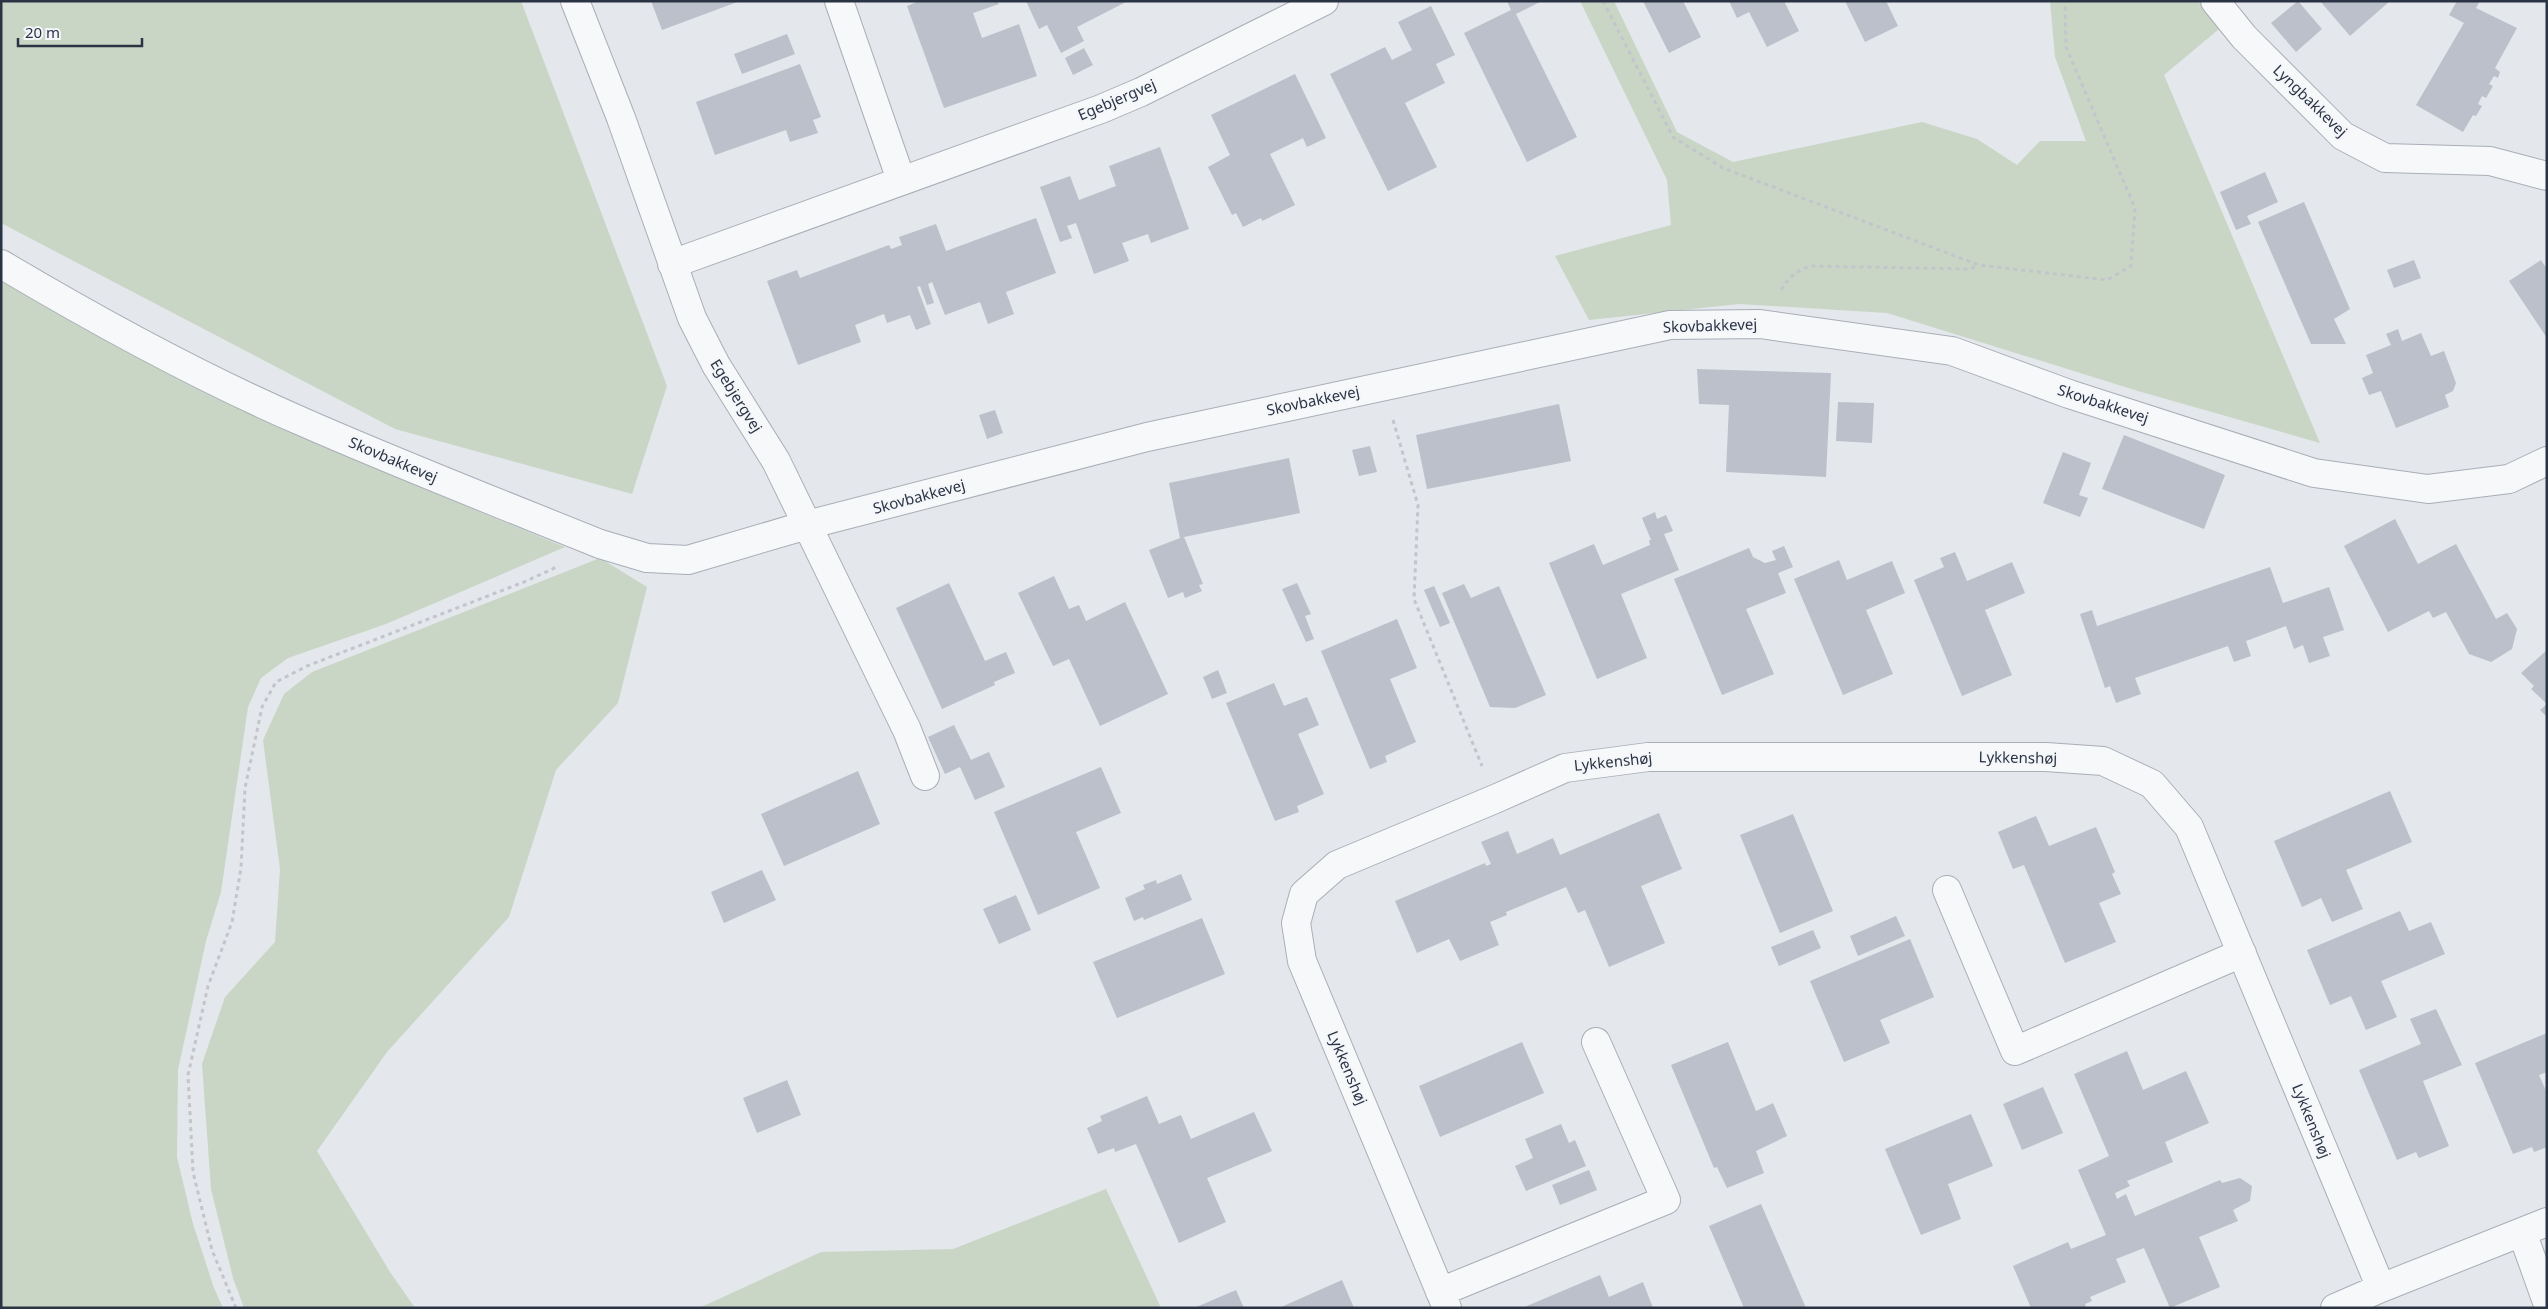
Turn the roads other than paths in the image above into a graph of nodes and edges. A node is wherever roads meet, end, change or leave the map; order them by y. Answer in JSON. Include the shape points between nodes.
{"nodes":[{"id":1,"x":575,"y":1,"type":"edge"},
{"id":2,"x":839,"y":1,"type":"edge"},
{"id":3,"x":1324,"y":1,"type":"edge"},
{"id":4,"x":2215,"y":1,"type":"edge"},
{"id":5,"x":2547,"y":176,"type":"edge"},
{"id":6,"x":901,"y":180,"type":"junction"},
{"id":7,"x":1,"y":264,"type":"edge"},
{"id":8,"x":672,"y":264,"type":"junction"},
{"id":9,"x":2547,"y":461,"type":"edge"},
{"id":10,"x":807,"y":525,"type":"junction"},
{"id":11,"x":925,"y":776,"type":"dead end"},
{"id":12,"x":1947,"y":890,"type":"dead end"},
{"id":13,"x":2242,"y":953,"type":"junction"},
{"id":14,"x":1596,"y":1042,"type":"dead end"},
{"id":15,"x":2547,"y":1222,"type":"edge"},
{"id":16,"x":2522,"y":1232,"type":"junction"},
{"id":17,"x":2381,"y":1288,"type":"junction"},
{"id":18,"x":1443,"y":1300,"type":"edge"},
{"id":19,"x":2547,"y":1302,"type":"edge"},
{"id":20,"x":2335,"y":1308,"type":"edge"}],
"edges":[{"from":1,"to":8,"type":"street","name":"Egebjergvej","via":[[621,118]]},
{"from":2,"to":6,"type":"street"},
{"from":3,"to":6,"type":"street","name":"Egebjergvej","via":[[1101,109]]},
{"from":4,"to":5,"type":"street","name":"Lyngbakkevej","via":[[2244,37],[2343,136],[2385,158],[2490,161]]},
{"from":6,"to":8,"type":"street","name":"Egebjergvej"},
{"from":7,"to":10,"type":"street","name":"Skovbakkevej","via":[[53,295],[301,422],[600,544],[647,558],[688,560]]},
{"from":8,"to":10,"type":"street","name":"Egebjergvej","via":[[704,342],[776,461]]},
{"from":9,"to":10,"type":"street","name":"Skovbakkevej","via":[[2509,479],[2428,489],[2314,473],[2069,394],[1952,351],[1760,324],[1670,325],[1147,437]]},
{"from":10,"to":11,"type":"street","via":[[907,730]]},
{"from":12,"to":13,"type":"street","via":[[2015,1051]]},
{"from":13,"to":17,"type":"street","name":"Lykkenshøj"},
{"from":13,"to":18,"type":"street","name":"Lykkenshøj","via":[[2189,827],[2152,784],[2103,761],[2046,757],[1648,757],[1565,768],[1337,865],[1304,894],[1296,923],[1302,961]]},
{"from":14,"to":18,"type":"street","name":"Lykkenshøj","via":[[1666,1200]]},
{"from":15,"to":16,"type":"street"},
{"from":16,"to":17,"type":"street"},
{"from":16,"to":19,"type":"street"},
{"from":17,"to":20,"type":"street"}]}
